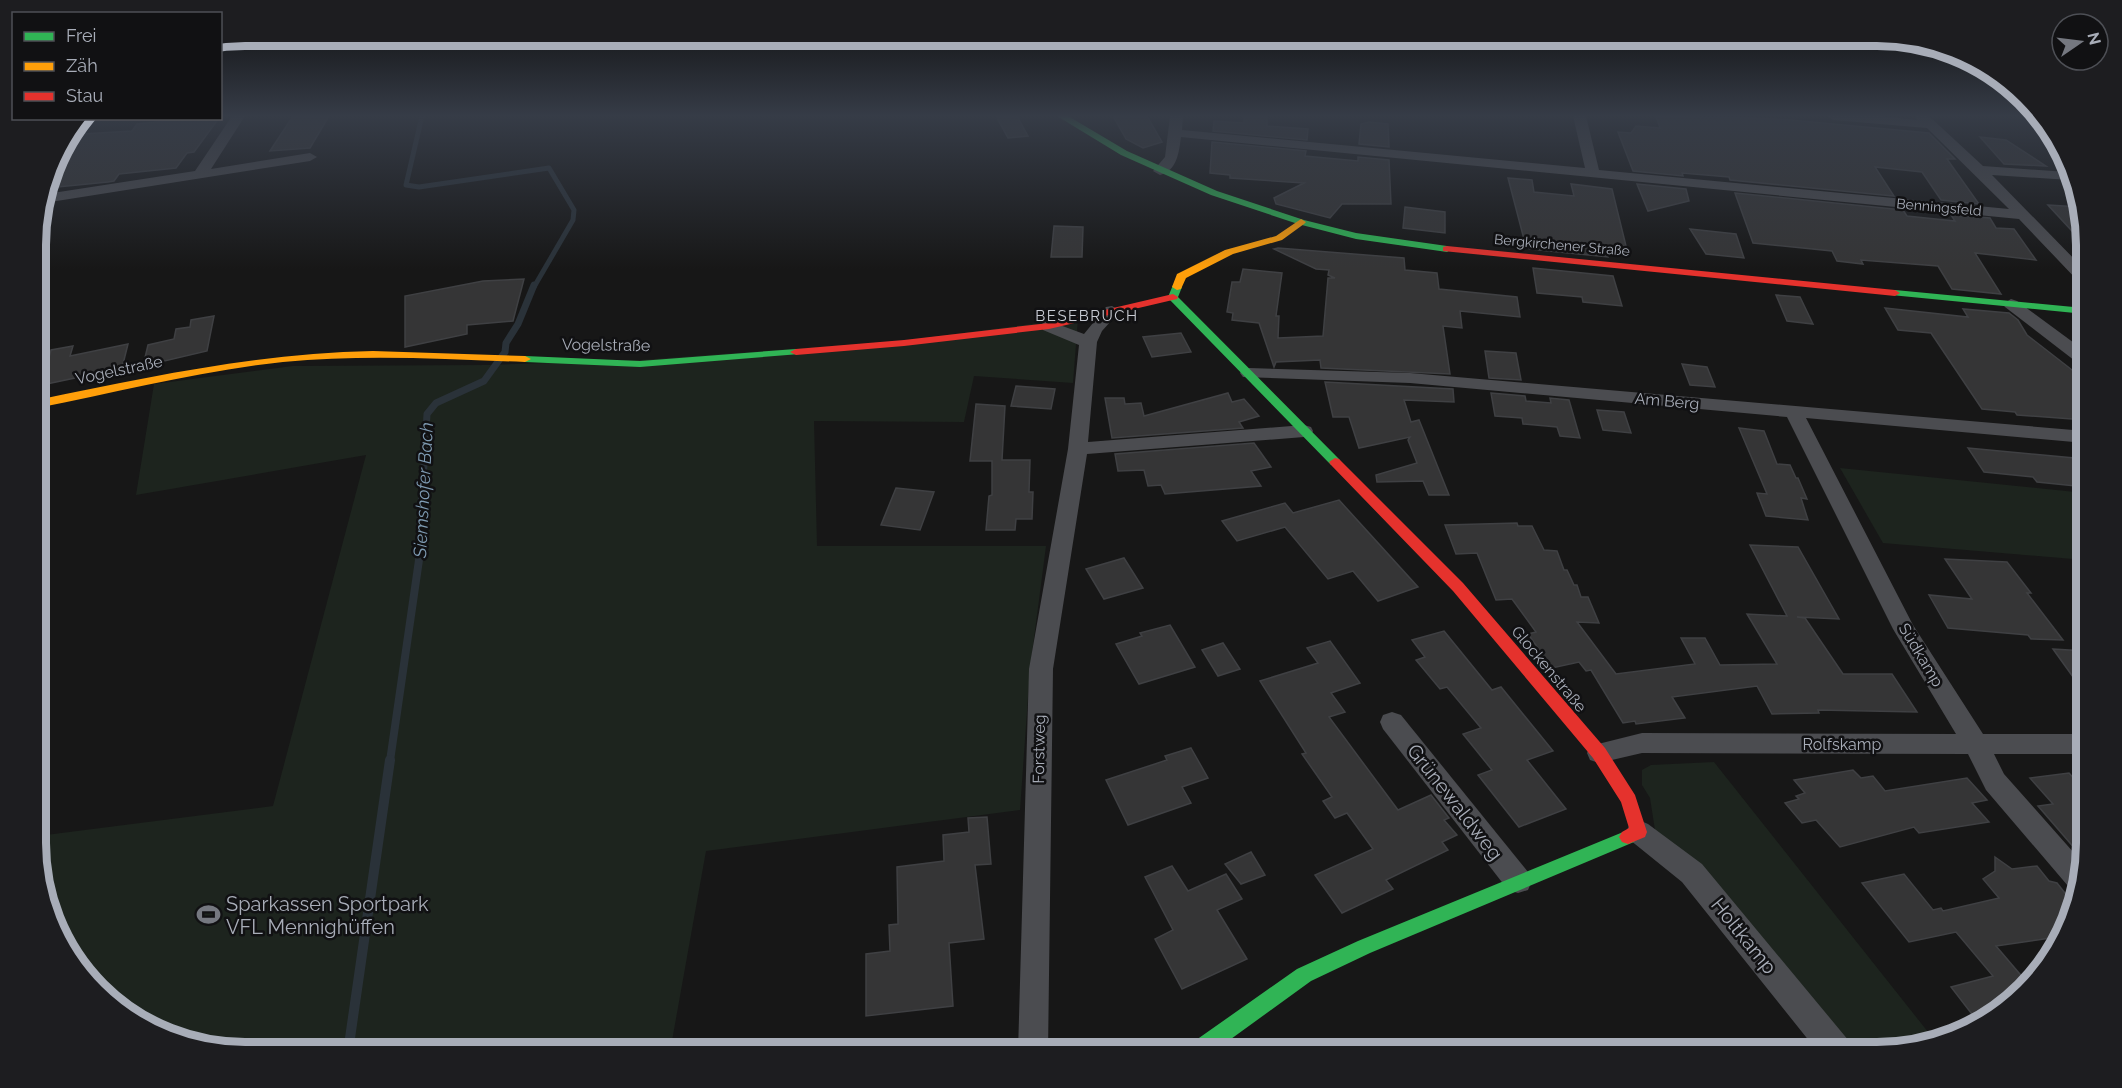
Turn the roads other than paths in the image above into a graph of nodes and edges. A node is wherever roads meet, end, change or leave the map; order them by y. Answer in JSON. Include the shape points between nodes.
{"nodes":[{"id":1,"x":205,"y":167,"type":"edge"},
{"id":2,"x":247,"y":167,"type":"edge"},
{"id":3,"x":1152,"y":167,"type":"edge"},
{"id":4,"x":1164,"y":167,"type":"edge"},
{"id":5,"x":1519,"y":167,"type":"edge"},
{"id":6,"x":1591,"y":167,"type":"edge"},
{"id":7,"x":1976,"y":167,"type":"edge"},
{"id":8,"x":1979,"y":170,"type":"junction"},
{"id":9,"x":1160,"y":171,"type":"junction"},
{"id":10,"x":200,"y":174,"type":"junction"},
{"id":11,"x":1593,"y":174,"type":"junction"},
{"id":12,"x":2062,"y":176,"type":"edge"},
{"id":13,"x":52,"y":199,"type":"edge"},
{"id":14,"x":2020,"y":215,"type":"junction"},
{"id":15,"x":1301,"y":222,"type":"junction"},
{"id":16,"x":2076,"y":270,"type":"edge"},
{"id":17,"x":1173,"y":297,"type":"junction"},
{"id":18,"x":2011,"y":304,"type":"junction"},
{"id":19,"x":2076,"y":310,"type":"edge"},
{"id":20,"x":1112,"y":311,"type":"junction"},
{"id":21,"x":1049,"y":326,"type":"junction"},
{"id":22,"x":1088,"y":342,"type":"junction"},
{"id":23,"x":2076,"y":353,"type":"edge"},
{"id":24,"x":1249,"y":374,"type":"junction"},
{"id":25,"x":47,"y":402,"type":"edge"},
{"id":26,"x":1794,"y":413,"type":"junction"},
{"id":27,"x":1304,"y":431,"type":"junction"},
{"id":28,"x":2076,"y":436,"type":"edge"},
{"id":29,"x":1078,"y":449,"type":"junction"},
{"id":30,"x":1392,"y":722,"type":"dead end"},
{"id":31,"x":1976,"y":744,"type":"junction"},
{"id":32,"x":2076,"y":744,"type":"edge"},
{"id":33,"x":1599,"y":753,"type":"junction"},
{"id":34,"x":1639,"y":832,"type":"junction"},
{"id":35,"x":2073,"y":871,"type":"edge"},
{"id":36,"x":1518,"y":881,"type":"junction"},
{"id":37,"x":1211,"y":1041,"type":"edge"},
{"id":38,"x":1829,"y":1041,"type":"edge"},
{"id":39,"x":1033,"y":1042,"type":"edge"}],
"edges":[{"from":1,"to":10,"type":"street"},
{"from":2,"to":10,"type":"street"},
{"from":3,"to":9,"type":"street","name":"Bergkirchener Straße"},
{"from":4,"to":9,"type":"street"},
{"from":5,"to":11,"type":"street","name":"Benningsfeld"},
{"from":6,"to":11,"type":"street"},
{"from":7,"to":8,"type":"street"},
{"from":8,"to":12,"type":"street"},
{"from":8,"to":14,"type":"street"},
{"from":9,"to":15,"type":"street","name":"Bergkirchener Straße"},
{"from":10,"to":13,"type":"street"},
{"from":11,"to":14,"type":"street","name":"Benningsfeld"},
{"from":14,"to":16,"type":"street"},
{"from":15,"to":17,"type":"street","via":[[1279,238],[1229,252],[1181,276]]},
{"from":15,"to":18,"type":"street","name":"Bergkirchener Straße","via":[[1356,236],[1494,255]]},
{"from":17,"to":20,"type":"street","name":"Vogelstraße"},
{"from":17,"to":24,"type":"street","name":"Glockenstraße"},
{"from":18,"to":19,"type":"street","name":"Bergkirchener Straße"},
{"from":18,"to":23,"type":"street"},
{"from":20,"to":21,"type":"street","name":"Vogelstraße"},
{"from":20,"to":22,"type":"street"},
{"from":21,"to":22,"type":"street"},
{"from":21,"to":25,"type":"street","name":"Vogelstraße","via":[[904,343],[640,364],[357,356],[285,359],[164,377]]},
{"from":22,"to":29,"type":"street","name":"Forstweg"},
{"from":24,"to":26,"type":"street","name":"Am Berg","via":[[1410,378]]},
{"from":24,"to":27,"type":"street","name":"Glockenstraße"},
{"from":26,"to":28,"type":"street","name":"Am Berg"},
{"from":26,"to":31,"type":"street","name":"Südkamp","via":[[1904,629]]},
{"from":27,"to":29,"type":"street"},
{"from":27,"to":33,"type":"street","name":"Glockenstraße","via":[[1458,587]]},
{"from":29,"to":39,"type":"street","name":"Forstweg","via":[[1041,669]]},
{"from":30,"to":36,"type":"street","name":"Grünewaldweg"},
{"from":31,"to":32,"type":"street","name":"Rolfskamp"},
{"from":31,"to":33,"type":"street","name":"Rolfskamp","via":[[1642,743]]},
{"from":31,"to":35,"type":"street","name":"Südkamp","via":[[1995,782]]},
{"from":33,"to":34,"type":"street","name":"Glockenstraße","via":[[1629,801]]},
{"from":34,"to":36,"type":"street"},
{"from":34,"to":38,"type":"street","name":"Holtkamp","via":[[1692,873]]},
{"from":36,"to":37,"type":"street","via":[[1304,975]]}]}
